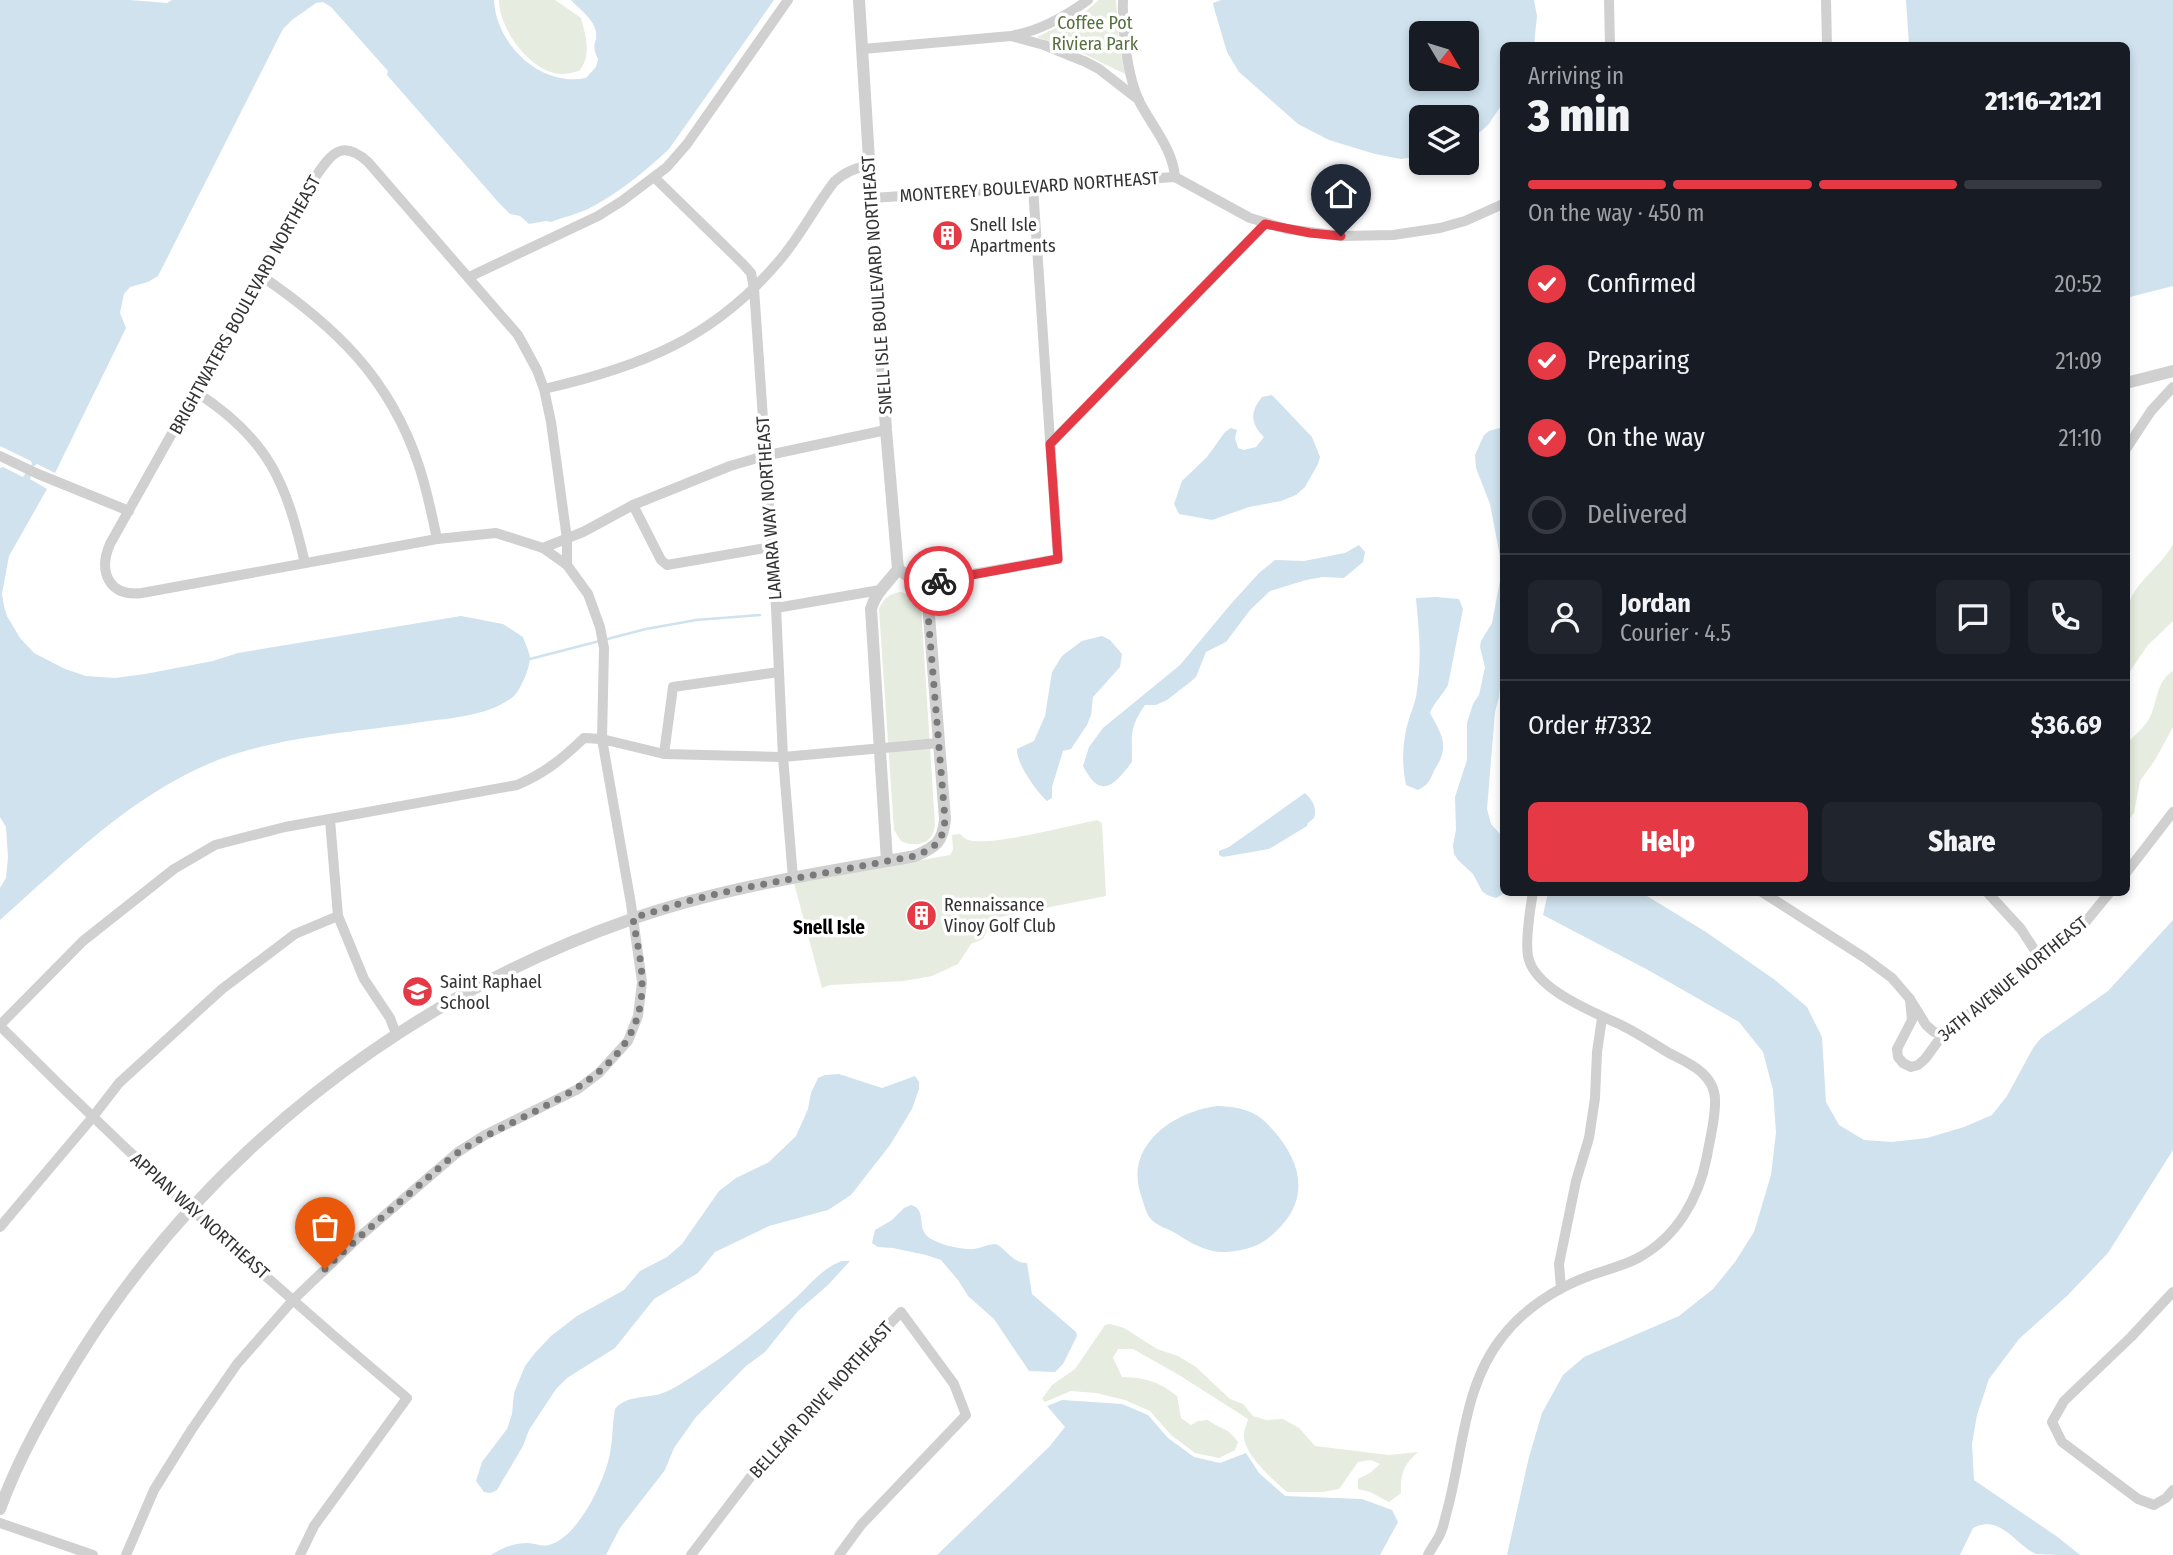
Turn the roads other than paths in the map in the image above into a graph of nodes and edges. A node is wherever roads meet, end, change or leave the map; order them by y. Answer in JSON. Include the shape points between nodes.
{"nodes":[{"id":1,"x":788,"y":0,"type":"edge"},
{"id":2,"x":859,"y":0,"type":"edge"},
{"id":3,"x":1088,"y":0,"type":"edge"},
{"id":4,"x":1123,"y":0,"type":"edge"},
{"id":5,"x":1609,"y":0,"type":"edge"},
{"id":6,"x":1826,"y":0,"type":"edge"},
{"id":7,"x":1011,"y":36,"type":"junction"},
{"id":8,"x":1610,"y":42,"type":"edge"},
{"id":9,"x":1827,"y":42,"type":"edge"},
{"id":10,"x":863,"y":49,"type":"junction"},
{"id":11,"x":1139,"y":100,"type":"junction"},
{"id":12,"x":870,"y":164,"type":"junction"},
{"id":13,"x":655,"y":177,"type":"junction"},
{"id":14,"x":1175,"y":177,"type":"junction"},
{"id":15,"x":1033,"y":187,"type":"junction"},
{"id":16,"x":873,"y":198,"type":"junction"},
{"id":17,"x":1500,"y":206,"type":"edge"},
{"id":18,"x":1265,"y":224,"type":"junction"},
{"id":19,"x":260,"y":275,"type":"junction"},
{"id":20,"x":469,"y":277,"type":"junction"},
{"id":21,"x":754,"y":288,"type":"junction"},
{"id":22,"x":2173,"y":371,"type":"edge"},
{"id":23,"x":2130,"y":382,"type":"edge"},
{"id":24,"x":2173,"y":387,"type":"edge"},
{"id":25,"x":544,"y":389,"type":"junction"},
{"id":26,"x":196,"y":392,"type":"junction"},
{"id":27,"x":887,"y":429,"type":"junction"},
{"id":28,"x":2130,"y":443,"type":"edge"},
{"id":29,"x":1050,"y":444,"type":"junction"},
{"id":30,"x":0,"y":456,"type":"edge"},
{"id":31,"x":764,"y":456,"type":"junction"},
{"id":32,"x":633,"y":505,"type":"junction"},
{"id":33,"x":128,"y":511,"type":"junction"},
{"id":34,"x":567,"y":539,"type":"junction"},
{"id":35,"x":437,"y":540,"type":"junction"},
{"id":36,"x":771,"y":547,"type":"junction"},
{"id":37,"x":543,"y":548,"type":"junction"},
{"id":38,"x":305,"y":563,"type":"junction"},
{"id":39,"x":567,"y":565,"type":"junction"},
{"id":40,"x":898,"y":569,"type":"junction"},
{"id":41,"x":880,"y":590,"type":"junction"},
{"id":42,"x":926,"y":590,"type":"junction"},
{"id":43,"x":776,"y":608,"type":"junction"},
{"id":44,"x":779,"y":672,"type":"junction"},
{"id":45,"x":602,"y":739,"type":"junction"},
{"id":46,"x":939,"y":743,"type":"junction"},
{"id":47,"x":880,"y":749,"type":"junction"},
{"id":48,"x":664,"y":754,"type":"junction"},
{"id":49,"x":783,"y":757,"type":"junction"},
{"id":50,"x":2173,"y":813,"type":"edge"},
{"id":51,"x":330,"y":820,"type":"junction"},
{"id":52,"x":887,"y":861,"type":"junction"},
{"id":53,"x":2130,"y":868,"type":"edge"},
{"id":54,"x":793,"y":878,"type":"junction"},
{"id":55,"x":1532,"y":896,"type":"edge"},
{"id":56,"x":1768,"y":896,"type":"edge"},
{"id":57,"x":1991,"y":896,"type":"edge"},
{"id":58,"x":2107,"y":896,"type":"edge"},
{"id":59,"x":338,"y":916,"type":"junction"},
{"id":60,"x":633,"y":918,"type":"junction"},
{"id":61,"x":2041,"y":960,"type":"junction"},
{"id":62,"x":1910,"y":999,"type":"junction"},
{"id":63,"x":1602,"y":1018,"type":"junction"},
{"id":64,"x":0,"y":1026,"type":"edge"},
{"id":65,"x":1944,"y":1033,"type":"junction"},
{"id":66,"x":396,"y":1034,"type":"junction"},
{"id":67,"x":92,"y":1118,"type":"junction"},
{"id":68,"x":192,"y":1208,"type":"junction"},
{"id":69,"x":0,"y":1227,"type":"edge"},
{"id":70,"x":1561,"y":1289,"type":"junction"},
{"id":71,"x":2173,"y":1292,"type":"edge"},
{"id":72,"x":293,"y":1300,"type":"junction"},
{"id":73,"x":2173,"y":1490,"type":"edge"},
{"id":74,"x":0,"y":1509,"type":"edge"},
{"id":75,"x":0,"y":1523,"type":"edge"},
{"id":76,"x":93,"y":1555,"type":"edge"},
{"id":77,"x":126,"y":1555,"type":"edge"},
{"id":78,"x":300,"y":1555,"type":"edge"},
{"id":79,"x":691,"y":1555,"type":"edge"},
{"id":80,"x":839,"y":1555,"type":"edge"},
{"id":81,"x":1429,"y":1555,"type":"edge"}],
"edges":[{"from":1,"to":13,"type":"street","via":[[682,150]]},
{"from":2,"to":10,"type":"street","name":"SNELL ISLE BOULEVARD NORTHEAST"},
{"from":3,"to":7,"type":"street","via":[[1063,17]]},
{"from":4,"to":11,"type":"street","via":[[1130,71]]},
{"from":5,"to":8,"type":"street"},
{"from":6,"to":9,"type":"street"},
{"from":7,"to":10,"type":"street"},
{"from":7,"to":11,"type":"street","via":[[1086,62]]},
{"from":10,"to":12,"type":"street","name":"SNELL ISLE BOULEVARD NORTHEAST"},
{"from":11,"to":14,"type":"street","via":[[1172,160]]},
{"from":12,"to":16,"type":"street","name":"SNELL ISLE BOULEVARD NORTHEAST"},
{"from":12,"to":21,"type":"street","via":[[834,182],[795,240]]},
{"from":13,"to":20,"type":"street","via":[[598,216]]},
{"from":13,"to":21,"type":"street","name":"LAMARA WAY NORTHEAST","via":[[743,264],[751,273]]},
{"from":14,"to":15,"type":"street","name":"MONTEREY BOULEVARD NORTHEAST"},
{"from":14,"to":18,"type":"street","name":"MONTEREY BOULEVARD NORTHEAST"},
{"from":15,"to":16,"type":"street","name":"MONTEREY BOULEVARD NORTHEAST"},
{"from":15,"to":29,"type":"street"},
{"from":16,"to":27,"type":"street","name":"SNELL ISLE BOULEVARD NORTHEAST"},
{"from":17,"to":18,"type":"street","name":"MONTEREY BOULEVARD NORTHEAST","via":[[1440,228],[1393,234],[1330,235]]},
{"from":18,"to":29,"type":"street"},
{"from":19,"to":20,"type":"street","name":"BRIGHTWATERS BOULEVARD NORTHEAST","via":[[321,169],[333,153],[345,149],[368,162]]},
{"from":19,"to":26,"type":"street","name":"BRIGHTWATERS BOULEVARD NORTHEAST"},
{"from":19,"to":35,"type":"street","via":[[336,333],[378,383],[408,436]]},
{"from":20,"to":25,"type":"street","via":[[518,335]]},
{"from":21,"to":25,"type":"street","via":[[705,328],[659,354]]},
{"from":21,"to":31,"type":"street","name":"LAMARA WAY NORTHEAST"},
{"from":22,"to":23,"type":"street"},
{"from":24,"to":28,"type":"street"},
{"from":25,"to":34,"type":"street"},
{"from":26,"to":33,"type":"street","name":"BRIGHTWATERS BOULEVARD NORTHEAST"},
{"from":26,"to":38,"type":"street","via":[[234,419],[268,460],[289,500]]},
{"from":27,"to":31,"type":"street"},
{"from":27,"to":40,"type":"street","name":"SNELL ISLE BOULEVARD NORTHEAST"},
{"from":29,"to":42,"type":"street","via":[[1058,559],[943,579]]},
{"from":30,"to":33,"type":"street"},
{"from":31,"to":32,"type":"street"},
{"from":31,"to":36,"type":"street","name":"LAMARA WAY NORTHEAST"},
{"from":32,"to":34,"type":"street"},
{"from":32,"to":36,"type":"street","via":[[667,565]]},
{"from":33,"to":38,"type":"street","name":"BRIGHTWATERS BOULEVARD NORTHEAST","via":[[104,557],[104,569],[114,586],[131,594]]},
{"from":34,"to":37,"type":"street"},
{"from":34,"to":39,"type":"street"},
{"from":35,"to":37,"type":"street","name":"BRIGHTWATERS BOULEVARD NORTHEAST","via":[[496,533]]},
{"from":35,"to":38,"type":"street","name":"BRIGHTWATERS BOULEVARD NORTHEAST"},
{"from":36,"to":43,"type":"street","name":"LAMARA WAY NORTHEAST"},
{"from":37,"to":39,"type":"street","name":"BRIGHTWATERS BOULEVARD NORTHEAST"},
{"from":39,"to":45,"type":"street","name":"BRIGHTWATERS BOULEVARD NORTHEAST","via":[[588,594],[600,627],[604,648]]},
{"from":40,"to":41,"type":"street"},
{"from":40,"to":42,"type":"street"},
{"from":41,"to":43,"type":"street"},
{"from":41,"to":47,"type":"street","via":[[871,609]]},
{"from":42,"to":46,"type":"street"},
{"from":43,"to":44,"type":"street","name":"LAMARA WAY NORTHEAST"},
{"from":44,"to":48,"type":"street","via":[[673,687]]},
{"from":44,"to":49,"type":"street","name":"LAMARA WAY NORTHEAST"},
{"from":45,"to":48,"type":"street"},
{"from":45,"to":51,"type":"street","via":[[584,738],[556,764],[517,785]]},
{"from":45,"to":60,"type":"street","name":"BRIGHTWATERS BOULEVARD NORTHEAST"},
{"from":46,"to":47,"type":"street"},
{"from":46,"to":52,"type":"street","via":[[945,819],[942,837],[929,850]]},
{"from":47,"to":49,"type":"street"},
{"from":47,"to":52,"type":"street"},
{"from":48,"to":49,"type":"street"},
{"from":49,"to":54,"type":"street","name":"LAMARA WAY NORTHEAST"},
{"from":50,"to":53,"type":"street"},
{"from":51,"to":59,"type":"street"},
{"from":51,"to":64,"type":"street","via":[[215,845],[174,869],[83,940]]},
{"from":52,"to":54,"type":"street"},
{"from":54,"to":60,"type":"street"},
{"from":55,"to":63,"type":"street","via":[[1528,957],[1534,970],[1570,1000]]},
{"from":56,"to":62,"type":"street","via":[[1865,958]]},
{"from":57,"to":61,"type":"street"},
{"from":58,"to":61,"type":"street","name":"34TH AVENUE NORTHEAST","via":[[2079,930]]},
{"from":59,"to":66,"type":"street","via":[[364,979]]},
{"from":59,"to":67,"type":"street","via":[[295,934],[222,989],[119,1083]]},
{"from":60,"to":66,"type":"street","via":[[521,964]]},
{"from":60,"to":72,"type":"street","name":"BRIGHTWATERS BOULEVARD NORTHEAST","via":[[642,982],[638,1016],[628,1041],[578,1088],[458,1152]]},
{"from":61,"to":65,"type":"street","name":"34TH AVENUE NORTHEAST"},
{"from":62,"to":65,"type":"street","via":[[1926,1025]]},
{"from":62,"to":65,"type":"street","name":"34TH AVENUE NORTHEAST","via":[[1912,1020],[1897,1049],[1903,1063],[1918,1065]]},
{"from":63,"to":70,"type":"street","via":[[1589,1138],[1559,1264]]},
{"from":63,"to":70,"type":"street","via":[[1696,1067],[1714,1088],[1715,1107],[1699,1189],[1668,1237],[1637,1259]]},
{"from":64,"to":67,"type":"street","name":"APPIAN WAY NORTHEAST"},
{"from":66,"to":68,"type":"street","via":[[288,1115]]},
{"from":67,"to":68,"type":"street","name":"APPIAN WAY NORTHEAST"},
{"from":67,"to":69,"type":"street"},
{"from":68,"to":72,"type":"street","name":"APPIAN WAY NORTHEAST"},
{"from":68,"to":74,"type":"street","via":[[148,1258],[85,1346],[38,1425]]},
{"from":70,"to":81,"type":"street","via":[[1523,1315],[1490,1356],[1469,1409],[1441,1533]]},
{"from":71,"to":73,"type":"street","via":[[2064,1401],[2052,1422],[2062,1442],[2138,1499],[2154,1505]]},
{"from":72,"to":77,"type":"street","name":"BRIGHTWATERS BOULEVARD NORTHEAST","via":[[237,1364],[192,1429],[154,1490]]},
{"from":72,"to":78,"type":"street","name":"APPIAN WAY NORTHEAST","via":[[407,1398],[314,1526]]},
{"from":75,"to":76,"type":"street"},
{"from":79,"to":80,"type":"street","name":"BELLEAIR DRIVE NORTHEAST","via":[[774,1446],[901,1312],[954,1384],[966,1415],[861,1525]]}]}
